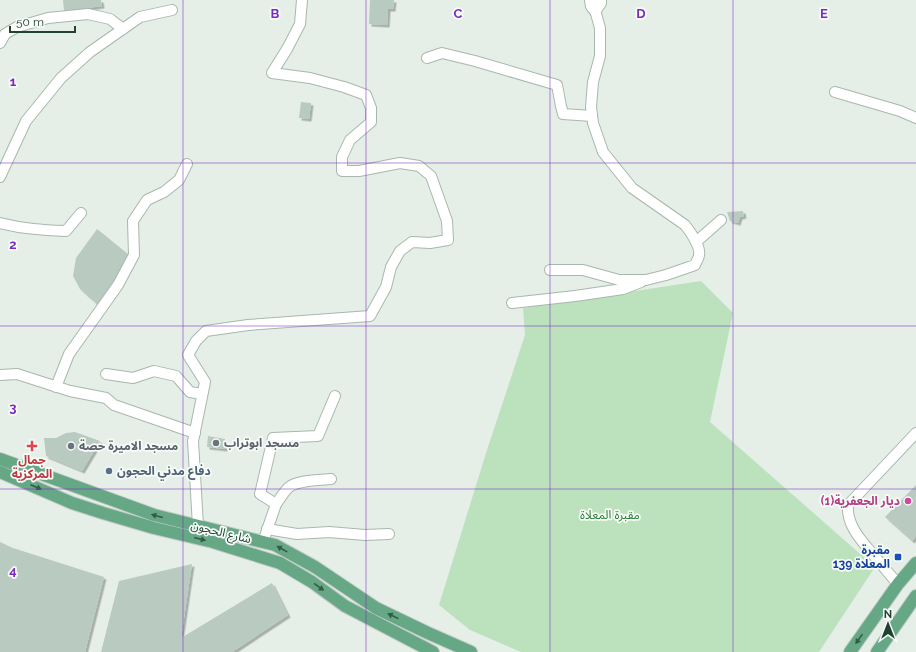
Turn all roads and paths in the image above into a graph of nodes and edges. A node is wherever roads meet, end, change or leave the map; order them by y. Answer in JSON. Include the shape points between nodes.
{"nodes":[{"id":1,"x":302,"y":0,"type":"edge"},
{"id":2,"x":596,"y":3,"type":"edge"},
{"id":3,"x":172,"y":10,"type":"dead end"},
{"id":4,"x":123,"y":29,"type":"junction"},
{"id":5,"x":3,"y":33,"type":"edge"},
{"id":6,"x":0,"y":43,"type":"edge"},
{"id":7,"x":427,"y":58,"type":"dead end"},
{"id":8,"x":835,"y":92,"type":"dead end"},
{"id":9,"x":592,"y":116,"type":"junction"},
{"id":10,"x":916,"y":118,"type":"edge"},
{"id":11,"x":187,"y":164,"type":"dead end"},
{"id":12,"x":0,"y":177,"type":"edge"},
{"id":13,"x":81,"y":213,"type":"dead end"},
{"id":14,"x":721,"y":220,"type":"dead end"},
{"id":15,"x":0,"y":223,"type":"edge"},
{"id":16,"x":696,"y":242,"type":"junction"},
{"id":17,"x":550,"y":270,"type":"dead end"},
{"id":18,"x":646,"y":280,"type":"junction"},
{"id":19,"x":512,"y":303,"type":"dead end"},
{"id":20,"x":0,"y":374,"type":"edge"},
{"id":21,"x":106,"y":374,"type":"dead end"},
{"id":22,"x":56,"y":387,"type":"junction"},
{"id":23,"x":202,"y":394,"type":"junction"},
{"id":24,"x":335,"y":396,"type":"dead end"},
{"id":25,"x":195,"y":433,"type":"junction"},
{"id":26,"x":916,"y":433,"type":"edge"},
{"id":27,"x":0,"y":459,"type":"edge"},
{"id":28,"x":0,"y":472,"type":"edge"},
{"id":29,"x":331,"y":479,"type":"dead end"},
{"id":30,"x":276,"y":504,"type":"junction"},
{"id":31,"x":198,"y":526,"type":"junction"},
{"id":32,"x":267,"y":529,"type":"junction"},
{"id":33,"x":389,"y":534,"type":"dead end"},
{"id":34,"x":263,"y":542,"type":"junction"},
{"id":35,"x":916,"y":563,"type":"edge"},
{"id":36,"x":898,"y":584,"type":"junction"},
{"id":37,"x":916,"y":596,"type":"edge"},
{"id":38,"x":428,"y":633,"type":"junction"},
{"id":39,"x":425,"y":649,"type":"edge"},
{"id":40,"x":433,"y":652,"type":"edge"},
{"id":41,"x":462,"y":652,"type":"edge"},
{"id":42,"x":471,"y":652,"type":"edge"},
{"id":43,"x":850,"y":652,"type":"edge"},
{"id":44,"x":877,"y":652,"type":"edge"}],
"edges":[{"from":1,"to":23,"type":"street","via":[[300,24],[272,72],[310,78],[366,95],[371,108],[371,122],[350,140],[342,157],[342,172],[359,172],[400,163],[419,166],[431,176],[448,221],[448,240],[412,242],[400,252],[391,267],[386,287],[370,316],[248,325],[206,331],[188,355],[205,382]]},
{"from":2,"to":9,"type":"street","via":[[600,28],[600,56],[593,82]]},
{"from":3,"to":4,"type":"street","via":[[140,17]]},
{"from":4,"to":5,"type":"street","via":[[110,19],[88,14],[48,18]]},
{"from":4,"to":12,"type":"street","via":[[90,52],[61,78],[26,121]]},
{"from":5,"to":6,"type":"street"},
{"from":7,"to":9,"type":"street","via":[[442,53],[557,85],[564,114]]},
{"from":8,"to":10,"type":"street"},
{"from":9,"to":16,"type":"street","via":[[603,152],[632,188],[685,225]]},
{"from":11,"to":22,"type":"street","via":[[179,180],[164,192],[147,200],[133,221],[134,256],[118,286],[70,354]]},
{"from":13,"to":15,"type":"street","via":[[66,231],[20,228]]},
{"from":14,"to":16,"type":"street"},
{"from":16,"to":18,"type":"street","via":[[699,255],[695,264]]},
{"from":17,"to":18,"type":"street","via":[[583,270],[619,280]]},
{"from":18,"to":19,"type":"street","via":[[624,289]]},
{"from":20,"to":22,"type":"street","via":[[17,374]]},
{"from":21,"to":23,"type":"street","via":[[132,378],[154,371],[176,376],[190,392]]},
{"from":22,"to":25,"type":"street","via":[[106,398],[114,405]]},
{"from":23,"to":25,"type":"street"},
{"from":24,"to":30,"type":"street","via":[[318,436],[273,438],[260,494]]},
{"from":25,"to":31,"type":"street","via":[[193,441]]},
{"from":26,"to":36,"type":"street","via":[[848,505],[850,521],[858,536]]},
{"from":31,"to":27,"type":"main road","name":"شارع الحجون","one_way":true,"via":[[154,515]]},
{"from":28,"to":39,"type":"main road","name":"شارع الحجون","one_way":true,"via":[[72,503],[280,563],[345,606]]},
{"from":29,"to":30,"type":"street","via":[[291,486]]},
{"from":30,"to":32,"type":"street"},
{"from":31,"to":34,"type":"main road","name":"شارع الحجون"},
{"from":32,"to":33,"type":"street","via":[[297,534]]},
{"from":32,"to":34,"type":"street"},
{"from":38,"to":34,"type":"main road","name":"شارع الحجون","one_way":true,"via":[[376,608],[315,567],[275,545]]},
{"from":35,"to":36,"type":"main road"},
{"from":36,"to":43,"type":"main road","one_way":true},
{"from":37,"to":44,"type":"main road"},
{"from":38,"to":41,"type":"main road"},
{"from":38,"to":42,"type":"main road"},
{"from":39,"to":40,"type":"main road","name":"شارع الحجون"}]}
